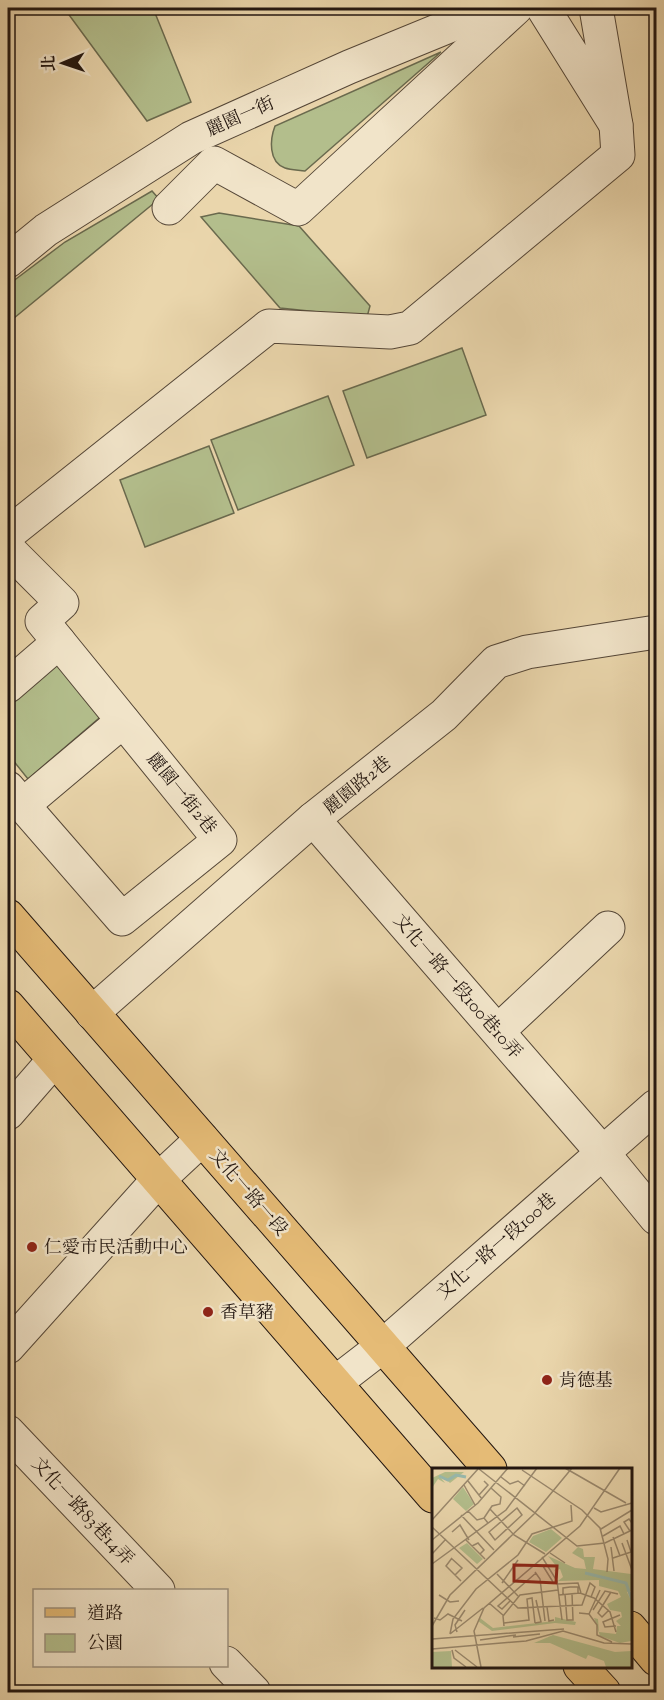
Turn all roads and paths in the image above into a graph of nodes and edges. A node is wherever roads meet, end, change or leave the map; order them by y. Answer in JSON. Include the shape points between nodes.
{"nodes":[{"id":1,"x":493,"y":8,"type":"edge"},
{"id":2,"x":516,"y":8,"type":"edge"},
{"id":3,"x":543,"y":8,"type":"edge"},
{"id":4,"x":596,"y":8,"type":"edge"},
{"id":5,"x":616,"y":125,"type":"junction"},
{"id":6,"x":170,"y":208,"type":"dead end"},
{"id":7,"x":8,"y":261,"type":"edge"},
{"id":8,"x":8,"y":534,"type":"edge"},
{"id":9,"x":8,"y":549,"type":"edge"},
{"id":10,"x":657,"y":632,"type":"edge"},
{"id":11,"x":59,"y":642,"type":"junction"},
{"id":12,"x":8,"y":686,"type":"edge"},
{"id":13,"x":123,"y":721,"type":"junction"},
{"id":14,"x":15,"y":797,"type":"edge"},
{"id":15,"x":313,"y":819,"type":"junction"},
{"id":16,"x":8,"y":916,"type":"edge"},
{"id":17,"x":608,"y":928,"type":"dead end"},
{"id":18,"x":8,"y":1006,"type":"edge"},
{"id":19,"x":92,"y":1013,"type":"junction"},
{"id":20,"x":498,"y":1031,"type":"junction"},
{"id":21,"x":54,"y":1060,"type":"junction"},
{"id":22,"x":657,"y":1106,"type":"edge"},
{"id":23,"x":8,"y":1113,"type":"edge"},
{"id":24,"x":202,"y":1139,"type":"junction"},
{"id":25,"x":602,"y":1152,"type":"junction"},
{"id":26,"x":158,"y":1180,"type":"junction"},
{"id":27,"x":657,"y":1218,"type":"edge"},
{"id":28,"x":383,"y":1346,"type":"junction"},
{"id":29,"x":8,"y":1347,"type":"edge"},
{"id":30,"x":335,"y":1383,"type":"junction"},
{"id":31,"x":8,"y":1432,"type":"edge"},
{"id":32,"x":489,"y":1468,"type":"edge"},
{"id":33,"x":432,"y":1495,"type":"edge"},
{"id":34,"x":157,"y":1589,"type":"edge"},
{"id":35,"x":631,"y":1629,"type":"edge"},
{"id":36,"x":657,"y":1659,"type":"edge"},
{"id":37,"x":228,"y":1665,"type":"edge"},
{"id":38,"x":582,"y":1667,"type":"edge"},
{"id":39,"x":255,"y":1692,"type":"edge"},
{"id":40,"x":604,"y":1692,"type":"edge"}],
"edges":[{"from":1,"to":7,"type":"street","name":"麗園一街","via":[[191,138],[46,230]]},
{"from":2,"to":6,"type":"street","via":[[298,209],[214,163]]},
{"from":3,"to":5,"type":"street"},
{"from":4,"to":5,"type":"street"},
{"from":5,"to":8,"type":"street","via":[[618,155],[410,328],[390,332],[268,326]]},
{"from":9,"to":11,"type":"street","name":"麗園一街2巷","via":[[62,603],[42,621]]},
{"from":10,"to":15,"type":"street","name":"麗園路2巷","via":[[527,652],[496,662],[444,715]]},
{"from":11,"to":12,"type":"street"},
{"from":11,"to":13,"type":"street","name":"麗園一街2巷"},
{"from":13,"to":14,"type":"street"},
{"from":13,"to":14,"type":"street","name":"麗園一街2巷","via":[[220,840],[122,919]]},
{"from":15,"to":19,"type":"street","name":"麗園路2巷"},
{"from":15,"to":20,"type":"street","name":"文化一路一段100巷10弄"},
{"from":16,"to":19,"type":"main road","name":"文化一路一段"},
{"from":17,"to":20,"type":"street"},
{"from":18,"to":21,"type":"main road"},
{"from":19,"to":24,"type":"main road","name":"文化一路一段"},
{"from":20,"to":25,"type":"street","name":"文化一路一段100巷10弄"},
{"from":21,"to":23,"type":"street"},
{"from":21,"to":26,"type":"main road"},
{"from":22,"to":25,"type":"street","name":"文化一路一段100巷"},
{"from":24,"to":26,"type":"street"},
{"from":24,"to":28,"type":"main road","name":"文化一路一段"},
{"from":25,"to":27,"type":"street","name":"文化一路一段100巷10弄"},
{"from":25,"to":28,"type":"street","name":"文化一路一段100巷"},
{"from":26,"to":29,"type":"street"},
{"from":26,"to":30,"type":"main road"},
{"from":28,"to":30,"type":"street","name":"文化一路一段100巷"},
{"from":28,"to":32,"type":"main road","name":"文化一路一段"},
{"from":30,"to":33,"type":"main road"},
{"from":31,"to":34,"type":"street","name":"文化一路83巷14弄"},
{"from":35,"to":36,"type":"main road"},
{"from":37,"to":39,"type":"street"},
{"from":38,"to":40,"type":"main road"}]}
